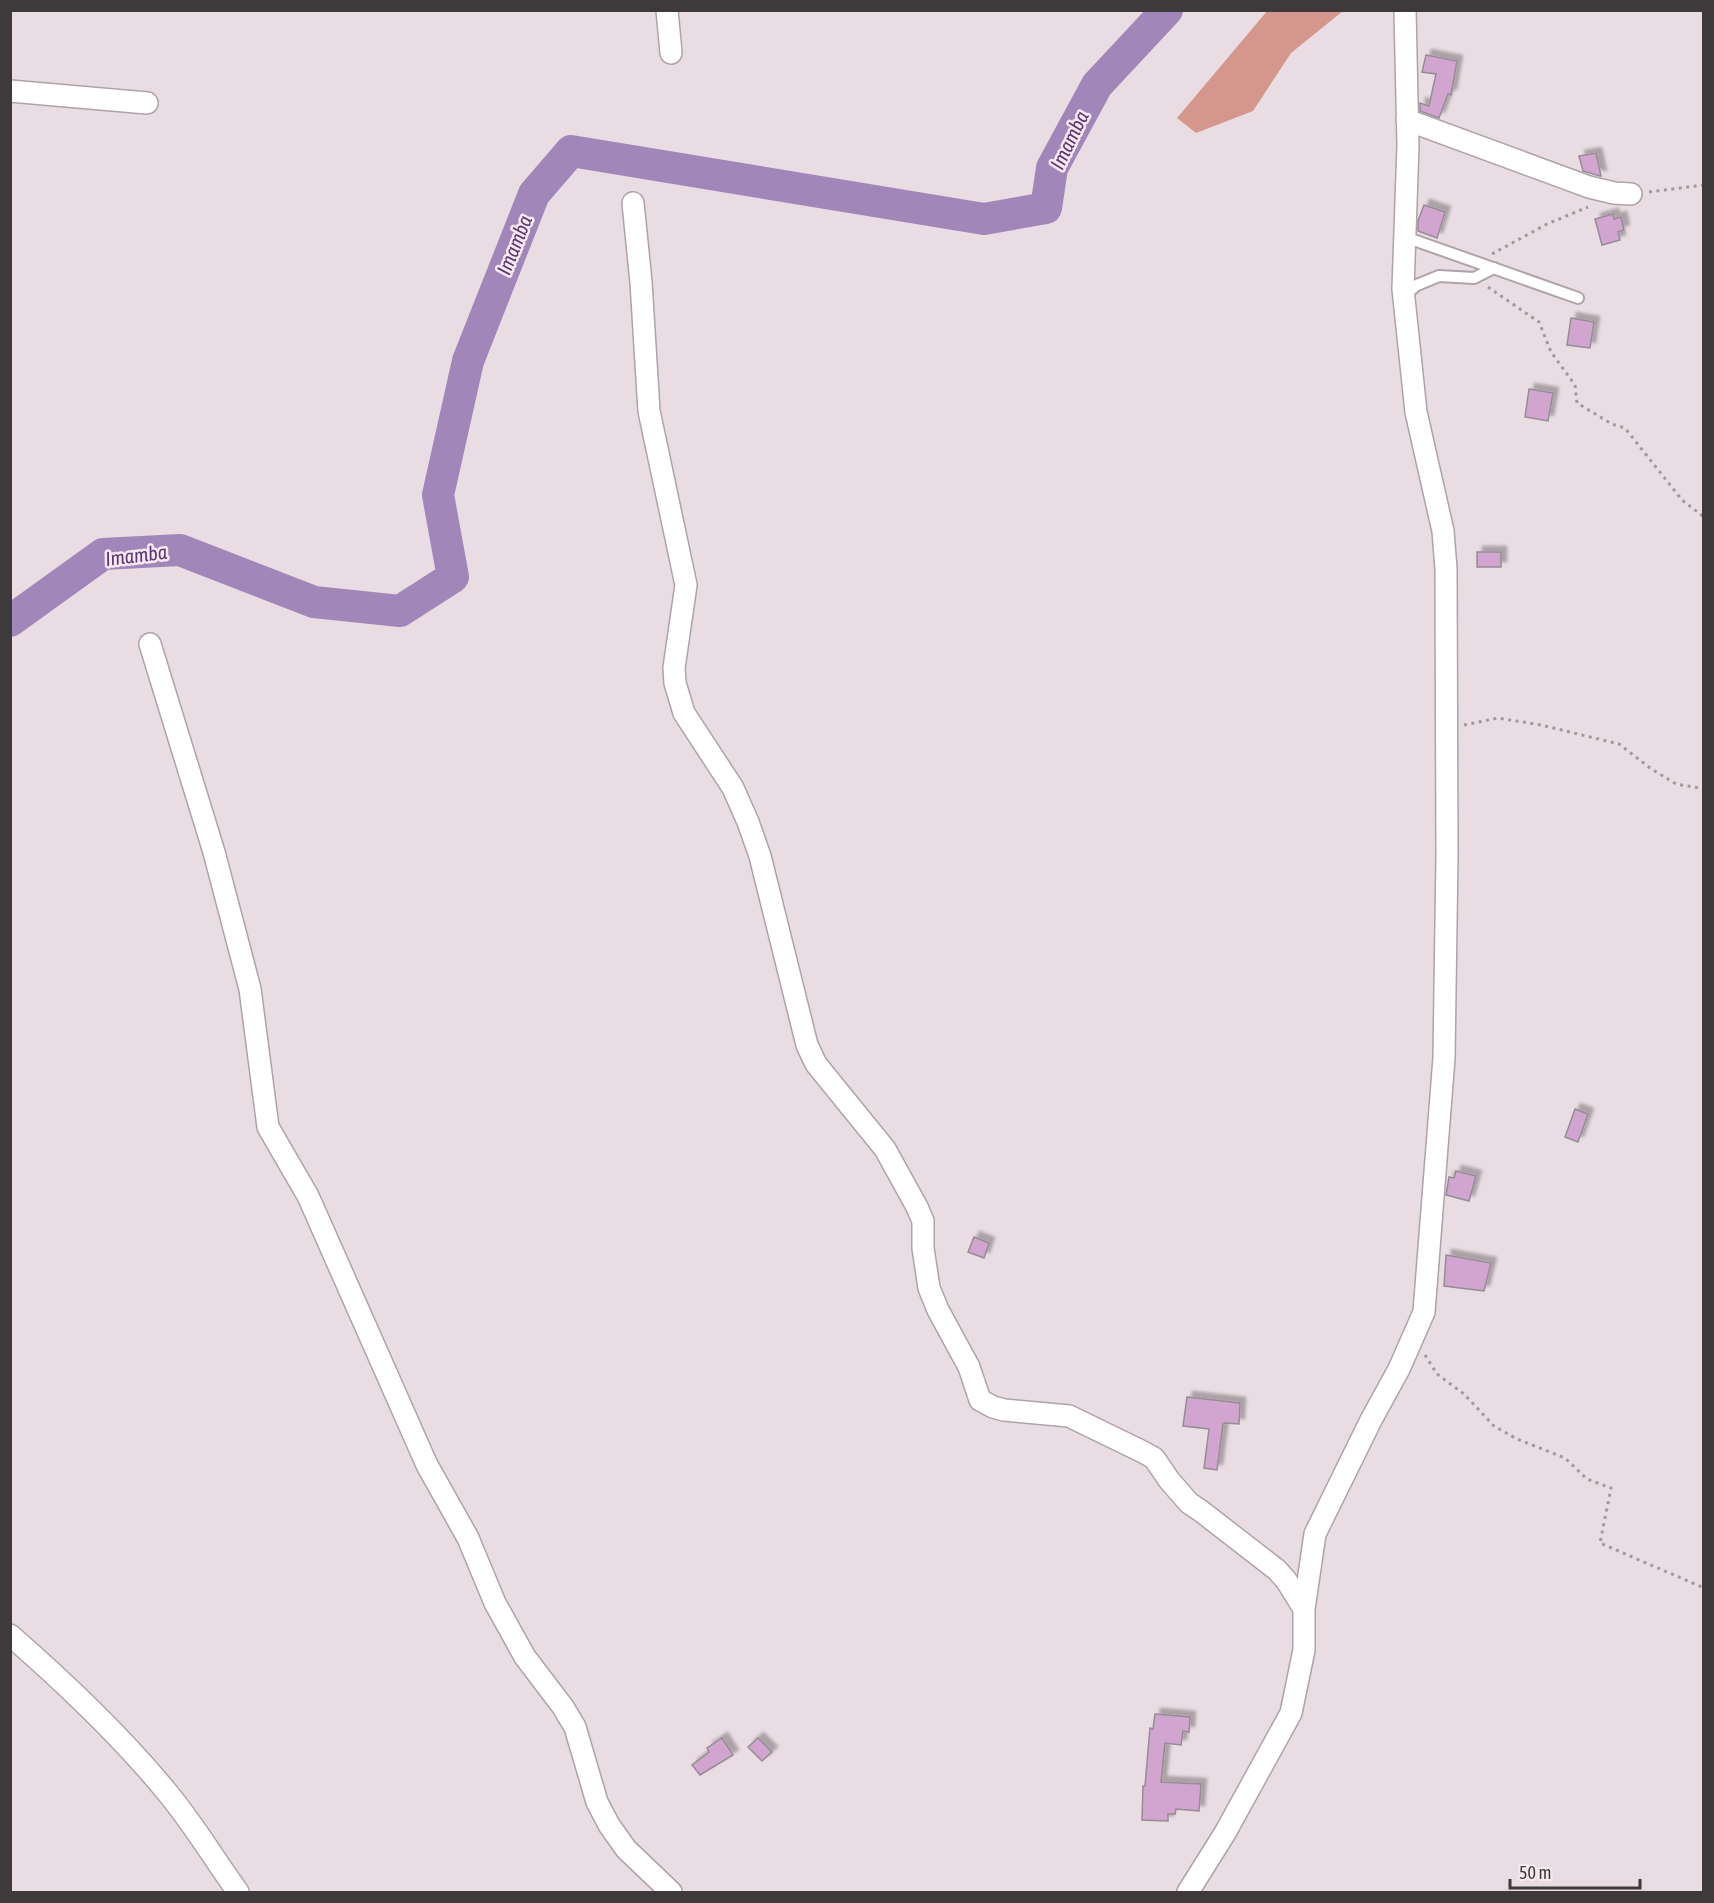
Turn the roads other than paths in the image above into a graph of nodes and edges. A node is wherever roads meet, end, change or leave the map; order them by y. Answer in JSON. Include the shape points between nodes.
{"nodes":[{"id":1,"x":668,"y":10,"type":"edge"},
{"id":2,"x":1405,"y":10,"type":"edge"},
{"id":3,"x":672,"y":53,"type":"dead end"},
{"id":4,"x":10,"y":91,"type":"edge"},
{"id":5,"x":147,"y":103,"type":"dead end"},
{"id":6,"x":1407,"y":120,"type":"junction"},
{"id":7,"x":1630,"y":194,"type":"road end"},
{"id":8,"x":633,"y":203,"type":"dead end"},
{"id":9,"x":1405,"y":237,"type":"junction"},
{"id":10,"x":1494,"y":268,"type":"junction"},
{"id":11,"x":1404,"y":296,"type":"junction"},
{"id":12,"x":1578,"y":298,"type":"dead end"},
{"id":13,"x":150,"y":644,"type":"dead end"},
{"id":14,"x":1304,"y":1609,"type":"junction"},
{"id":15,"x":10,"y":1635,"type":"edge"},
{"id":16,"x":238,"y":1893,"type":"edge"},
{"id":17,"x":671,"y":1893,"type":"edge"},
{"id":18,"x":1188,"y":1893,"type":"edge"}],
"edges":[{"from":1,"to":3,"type":"street"},
{"from":2,"to":6,"type":"street"},
{"from":4,"to":5,"type":"street"},
{"from":6,"to":7,"type":"street","via":[[1589,187]]},
{"from":6,"to":9,"type":"street"},
{"from":8,"to":14,"type":"street","via":[[649,411],[686,585],[675,683],[684,713],[733,788],[748,822],[807,1045],[816,1064],[885,1149],[917,1207],[923,1221],[929,1288],[969,1367],[980,1400],[1004,1410],[1068,1416],[1154,1458],[1189,1503],[1286,1580]]},
{"from":9,"to":10,"type":"lane"},
{"from":9,"to":11,"type":"street"},
{"from":10,"to":11,"type":"lane","via":[[1474,278],[1439,276]]},
{"from":10,"to":12,"type":"lane"},
{"from":11,"to":14,"type":"street","via":[[1416,412],[1443,531],[1446,569],[1444,1058],[1424,1312],[1399,1370],[1315,1534]]},
{"from":13,"to":17,"type":"street","via":[[214,852],[250,988],[268,1127],[308,1196],[427,1465],[468,1538],[495,1603],[525,1657],[575,1727],[605,1818],[626,1849]]},
{"from":14,"to":18,"type":"street","via":[[1304,1650],[1291,1713]]},
{"from":15,"to":16,"type":"street","via":[[45,1665],[144,1766],[195,1828]]}]}
